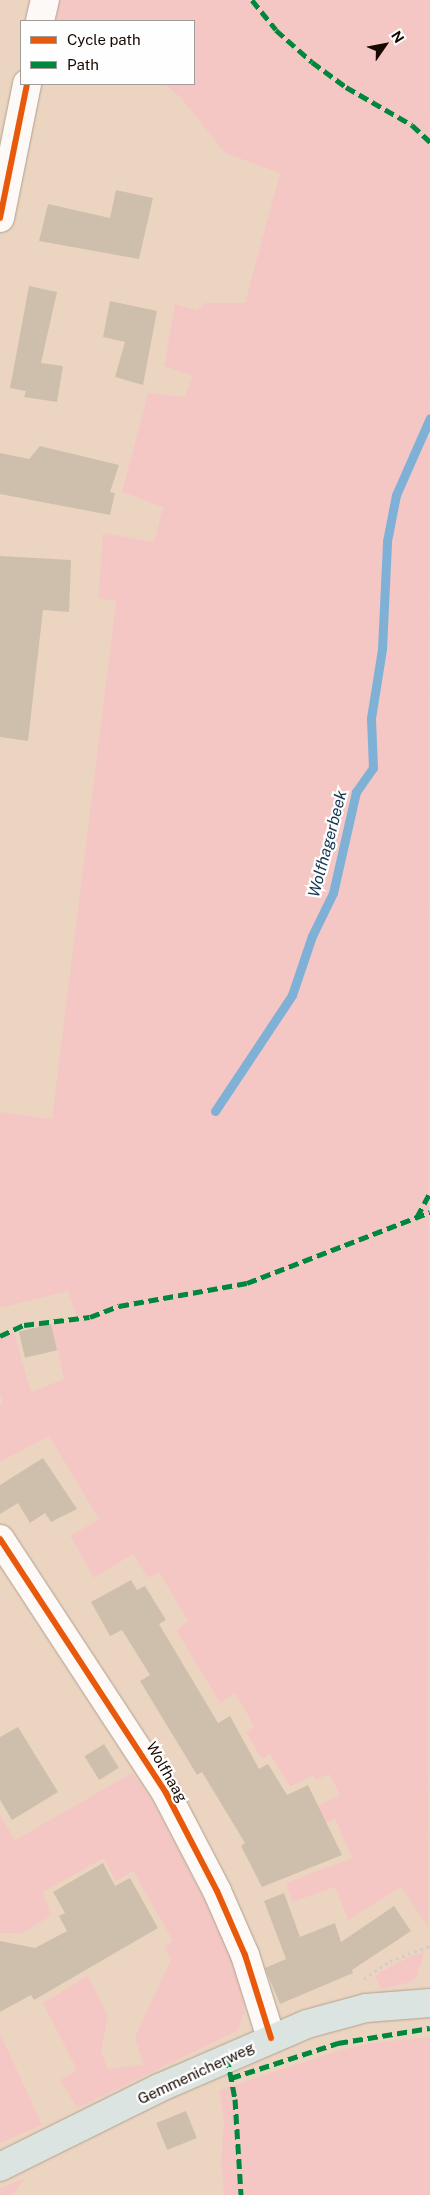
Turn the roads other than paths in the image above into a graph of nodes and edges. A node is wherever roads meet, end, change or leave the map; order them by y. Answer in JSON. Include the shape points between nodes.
{"nodes":[{"id":1,"x":45,"y":0,"type":"edge"},
{"id":2,"x":40,"y":20,"type":"edge"},
{"id":3,"x":28,"y":85,"type":"edge"},
{"id":4,"x":0,"y":218,"type":"edge"},
{"id":5,"x":0,"y":1539,"type":"edge"},
{"id":6,"x":430,"y":2004,"type":"edge"},
{"id":7,"x":271,"y":2038,"type":"junction"},
{"id":8,"x":0,"y":2167,"type":"edge"}],
"edges":[{"from":1,"to":2,"type":"street"},
{"from":3,"to":4,"type":"street"},
{"from":5,"to":7,"type":"street","name":"Wolfhaag","via":[[166,1793],[217,1891],[245,1955]]},
{"from":6,"to":7,"type":"main road","name":"Gemmenicherweg","via":[[366,2008],[307,2024]]},
{"from":7,"to":8,"type":"main road","name":"Gemmenicherweg"}]}
